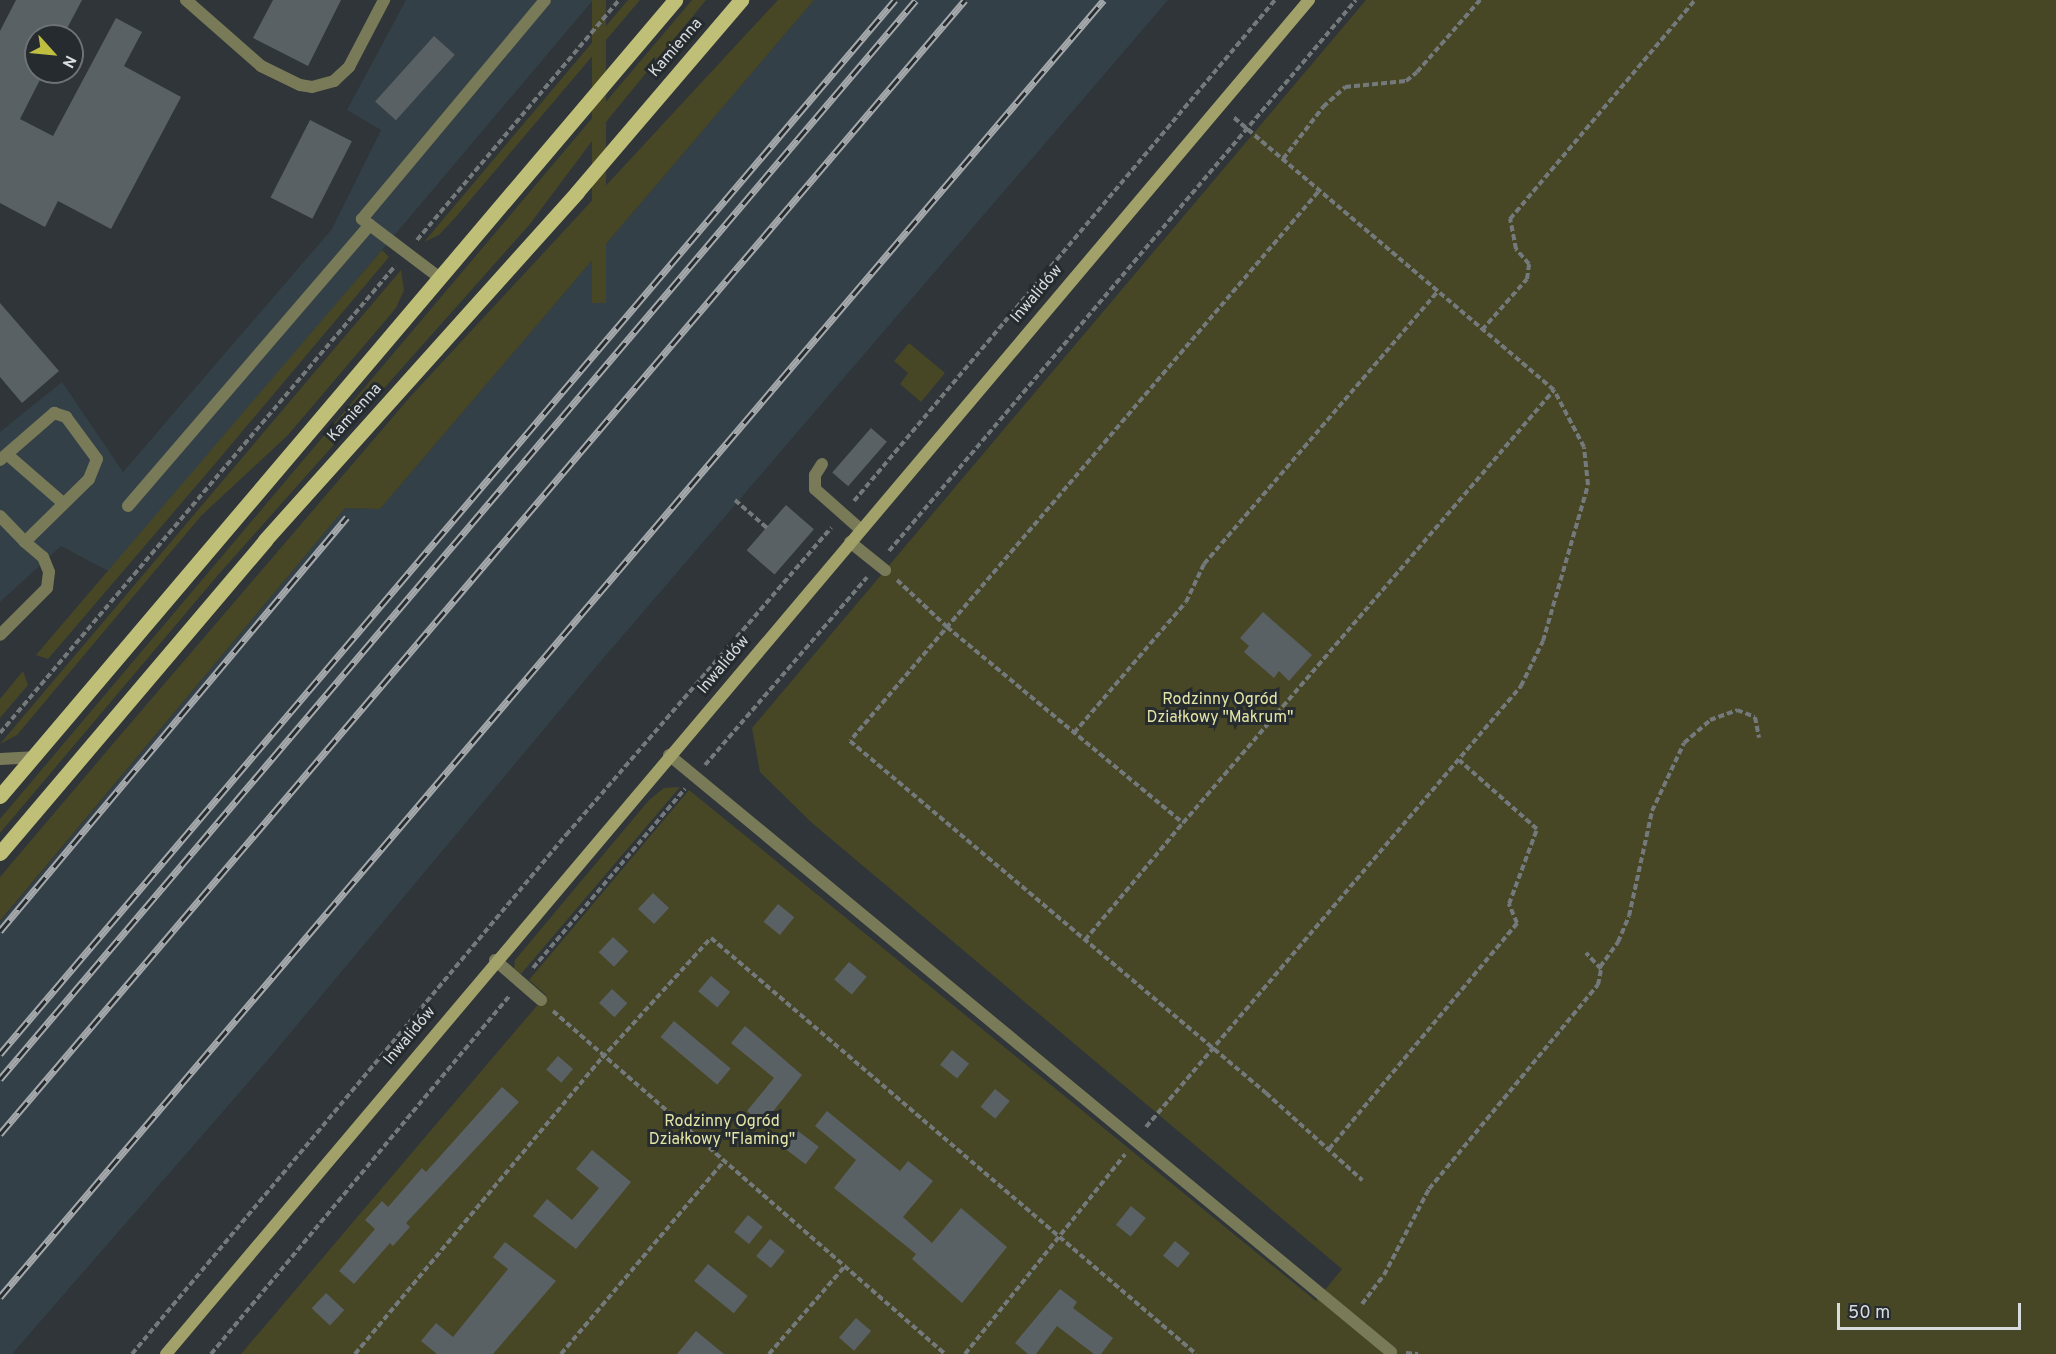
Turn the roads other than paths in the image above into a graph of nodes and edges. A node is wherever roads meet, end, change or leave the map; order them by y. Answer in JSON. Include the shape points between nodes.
{"nodes":[{"id":1,"x":186,"y":0,"type":"edge"},
{"id":2,"x":384,"y":0,"type":"edge"},
{"id":3,"x":545,"y":0,"type":"edge"},
{"id":4,"x":675,"y":0,"type":"edge"},
{"id":5,"x":741,"y":0,"type":"edge"},
{"id":6,"x":1309,"y":0,"type":"edge"},
{"id":7,"x":370,"y":225,"type":"junction"},
{"id":8,"x":440,"y":278,"type":"junction"},
{"id":9,"x":4,"y":458,"type":"edge"},
{"id":10,"x":822,"y":464,"type":"dead end"},
{"id":11,"x":63,"y":503,"type":"junction"},
{"id":12,"x":129,"y":506,"type":"dead end"},
{"id":13,"x":0,"y":516,"type":"edge"},
{"id":14,"x":860,"y":530,"type":"junction"},
{"id":15,"x":26,"y":542,"type":"junction"},
{"id":16,"x":850,"y":542,"type":"junction"},
{"id":17,"x":881,"y":567,"type":"road end"},
{"id":18,"x":0,"y":635,"type":"edge"},
{"id":19,"x":669,"y":755,"type":"junction"},
{"id":20,"x":33,"y":757,"type":"junction"},
{"id":21,"x":0,"y":759,"type":"edge"},
{"id":22,"x":0,"y":796,"type":"edge"},
{"id":23,"x":0,"y":853,"type":"edge"},
{"id":24,"x":495,"y":960,"type":"junction"},
{"id":25,"x":541,"y":1000,"type":"road end"},
{"id":26,"x":1391,"y":1352,"type":"dead end"},
{"id":27,"x":166,"y":1354,"type":"edge"}],
"edges":[{"from":1,"to":2,"type":"street","via":[[261,66],[312,87],[334,81],[349,67]]},
{"from":3,"to":7,"type":"street","via":[[362,219]]},
{"from":4,"to":8,"type":"main road","name":"Kamienna"},
{"from":5,"to":23,"type":"main road","name":"Kamienna","via":[[577,192],[265,540]]},
{"from":6,"to":14,"type":"street","name":"Inwalidów"},
{"from":7,"to":8,"type":"street"},
{"from":7,"to":12,"type":"street"},
{"from":8,"to":20,"type":"main road","name":"Kamienna"},
{"from":9,"to":11,"type":"street"},
{"from":9,"to":11,"type":"street","via":[[54,412],[66,417],[97,459],[89,479]]},
{"from":10,"to":14,"type":"street","via":[[815,476],[815,489]]},
{"from":11,"to":15,"type":"street"},
{"from":13,"to":15,"type":"street"},
{"from":14,"to":16,"type":"street","name":"Inwalidów"},
{"from":15,"to":18,"type":"street","via":[[42,557],[49,572],[47,588]]},
{"from":16,"to":17,"type":"street"},
{"from":16,"to":19,"type":"street","name":"Inwalidów"},
{"from":19,"to":24,"type":"street","name":"Inwalidów"},
{"from":19,"to":26,"type":"street"},
{"from":20,"to":21,"type":"street"},
{"from":20,"to":22,"type":"main road","name":"Kamienna"},
{"from":24,"to":25,"type":"street"},
{"from":24,"to":27,"type":"street","name":"Inwalidów"}]}
